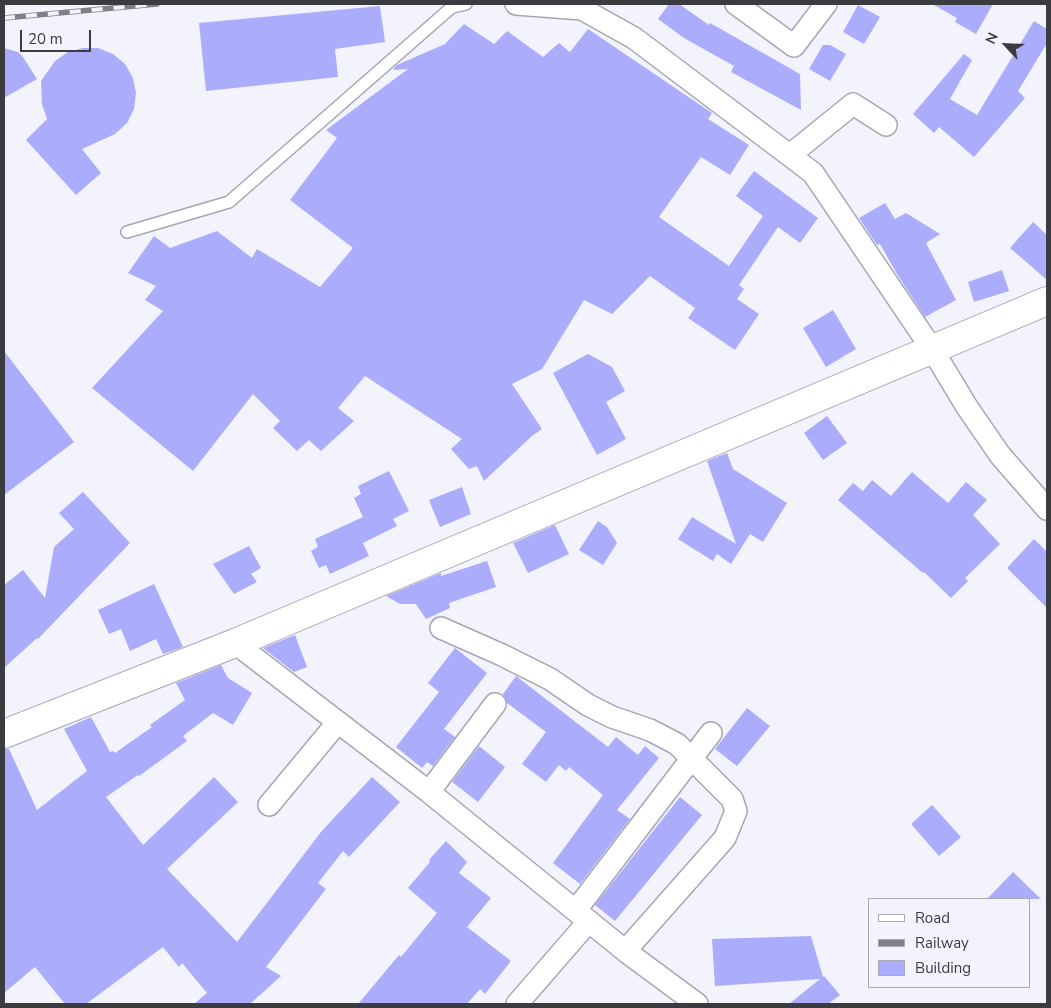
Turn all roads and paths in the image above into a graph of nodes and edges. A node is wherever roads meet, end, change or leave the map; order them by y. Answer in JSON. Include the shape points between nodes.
{"nodes":[{"id":1,"x":466,"y":4,"type":"edge"},
{"id":2,"x":516,"y":4,"type":"edge"},
{"id":3,"x":736,"y":4,"type":"edge"},
{"id":4,"x":826,"y":4,"type":"edge"},
{"id":5,"x":585,"y":7,"type":"edge"},
{"id":6,"x":886,"y":125,"type":"dead end"},
{"id":7,"x":790,"y":155,"type":"junction"},
{"id":8,"x":127,"y":232,"type":"dead end"},
{"id":9,"x":1047,"y":301,"type":"edge"},
{"id":10,"x":932,"y":349,"type":"junction"},
{"id":11,"x":1044,"y":498,"type":"edge"},
{"id":12,"x":441,"y":628,"type":"dead end"},
{"id":13,"x":234,"y":643,"type":"junction"},
{"id":14,"x":495,"y":704,"type":"dead end"},
{"id":15,"x":338,"y":722,"type":"junction"},
{"id":16,"x":711,"y":733,"type":"dead end"},
{"id":17,"x":4,"y":734,"type":"edge"},
{"id":18,"x":691,"y":758,"type":"junction"},
{"id":19,"x":429,"y":792,"type":"junction"},
{"id":20,"x":269,"y":805,"type":"dead end"},
{"id":21,"x":583,"y":915,"type":"junction"},
{"id":22,"x":626,"y":950,"type":"junction"},
{"id":23,"x":517,"y":1004,"type":"edge"},
{"id":24,"x":697,"y":1004,"type":"edge"}],
"edges":[{"from":1,"to":8,"type":"lane","via":[[452,7],[229,202]]},
{"from":2,"to":5,"type":"street"},
{"from":3,"to":4,"type":"street","via":[[794,46]]},
{"from":5,"to":7,"type":"street","via":[[634,38]]},
{"from":6,"to":7,"type":"street","via":[[853,104]]},
{"from":7,"to":10,"type":"street","via":[[813,173]]},
{"from":9,"to":10,"type":"street"},
{"from":10,"to":11,"type":"street","via":[[1000,456]]},
{"from":10,"to":13,"type":"street"},
{"from":12,"to":18,"type":"street","via":[[550,679],[612,717],[650,730],[676,744]]},
{"from":13,"to":15,"type":"street"},
{"from":13,"to":17,"type":"street"},
{"from":14,"to":19,"type":"street"},
{"from":15,"to":19,"type":"street"},
{"from":15,"to":20,"type":"street"},
{"from":16,"to":18,"type":"street"},
{"from":18,"to":21,"type":"street"},
{"from":18,"to":22,"type":"street","via":[[732,799],[736,811],[725,838]]},
{"from":19,"to":21,"type":"street"},
{"from":21,"to":22,"type":"street"},
{"from":21,"to":23,"type":"street"},
{"from":22,"to":24,"type":"street"}]}
